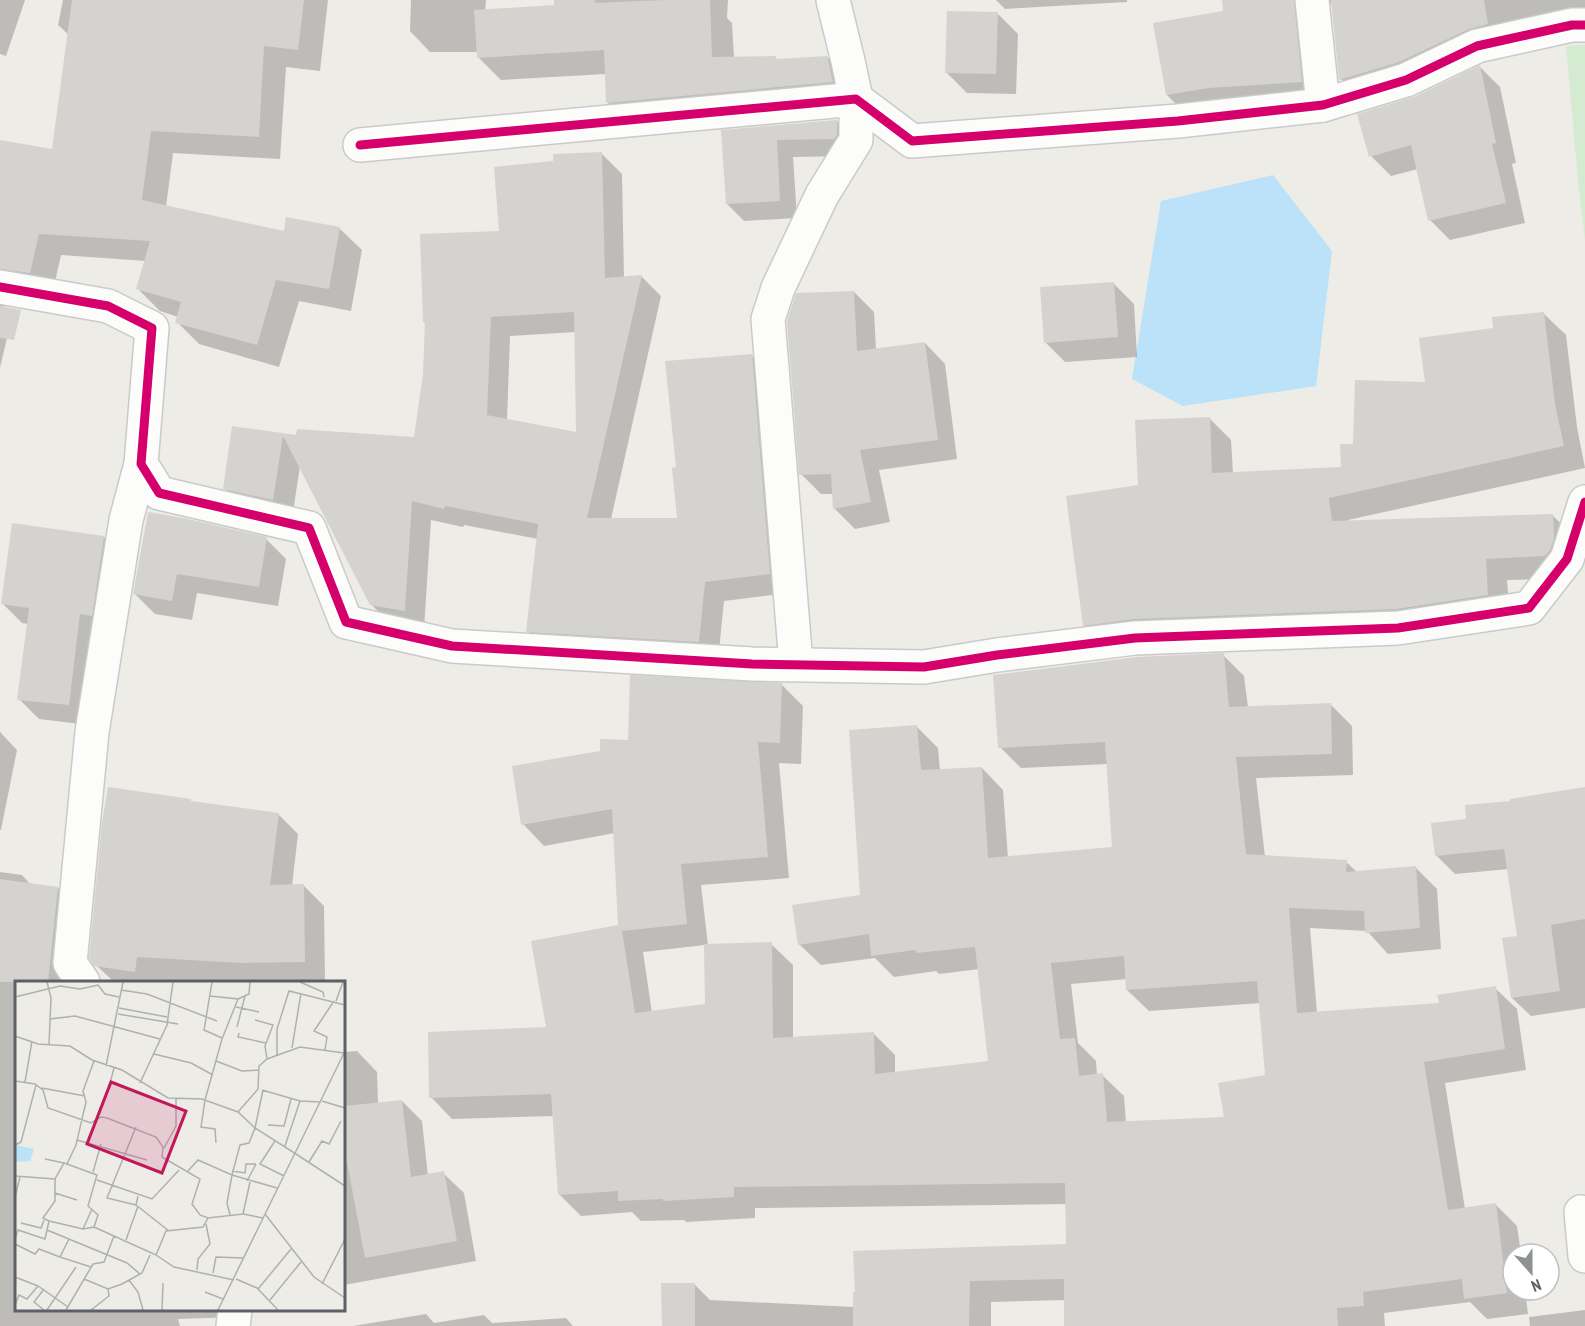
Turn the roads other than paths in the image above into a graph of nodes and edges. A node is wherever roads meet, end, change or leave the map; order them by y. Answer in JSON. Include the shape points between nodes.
{"nodes":[{"id":1,"x":833,"y":0,"type":"edge"},
{"id":2,"x":1312,"y":0,"type":"edge"},
{"id":3,"x":1585,"y":25,"type":"edge"},
{"id":4,"x":856,"y":99,"type":"junction"},
{"id":5,"x":1323,"y":105,"type":"junction"},
{"id":6,"x":360,"y":145,"type":"dead end"},
{"id":7,"x":0,"y":287,"type":"edge"},
{"id":8,"x":141,"y":464,"type":"junction"},
{"id":9,"x":1585,"y":502,"type":"edge"},
{"id":10,"x":796,"y":664,"type":"junction"},
{"id":11,"x":82,"y":981,"type":"edge"},
{"id":12,"x":1581,"y":1212,"type":"dead end"},
{"id":13,"x":1585,"y":1256,"type":"edge"},
{"id":14,"x":235,"y":1311,"type":"edge"},
{"id":15,"x":233,"y":1326,"type":"edge"}],
"edges":[{"from":1,"to":4,"type":"street"},
{"from":2,"to":5,"type":"street"},
{"from":3,"to":5,"type":"street","via":[[1477,46],[1406,80]]},
{"from":4,"to":5,"type":"street","via":[[912,141],[1178,121]]},
{"from":4,"to":6,"type":"street"},
{"from":4,"to":10,"type":"street","via":[[856,140],[822,195],[778,288],[768,319]]},
{"from":7,"to":8,"type":"street","via":[[108,306],[152,328]]},
{"from":8,"to":10,"type":"street","via":[[159,494],[309,528],[346,622],[452,646]]},
{"from":8,"to":11,"type":"street","via":[[126,520],[92,732],[70,963]]},
{"from":9,"to":10,"type":"street","via":[[1567,559],[1528,608],[1398,628],[1135,638],[924,667]]},
{"from":12,"to":13,"type":"street"},
{"from":14,"to":15,"type":"street"}]}
